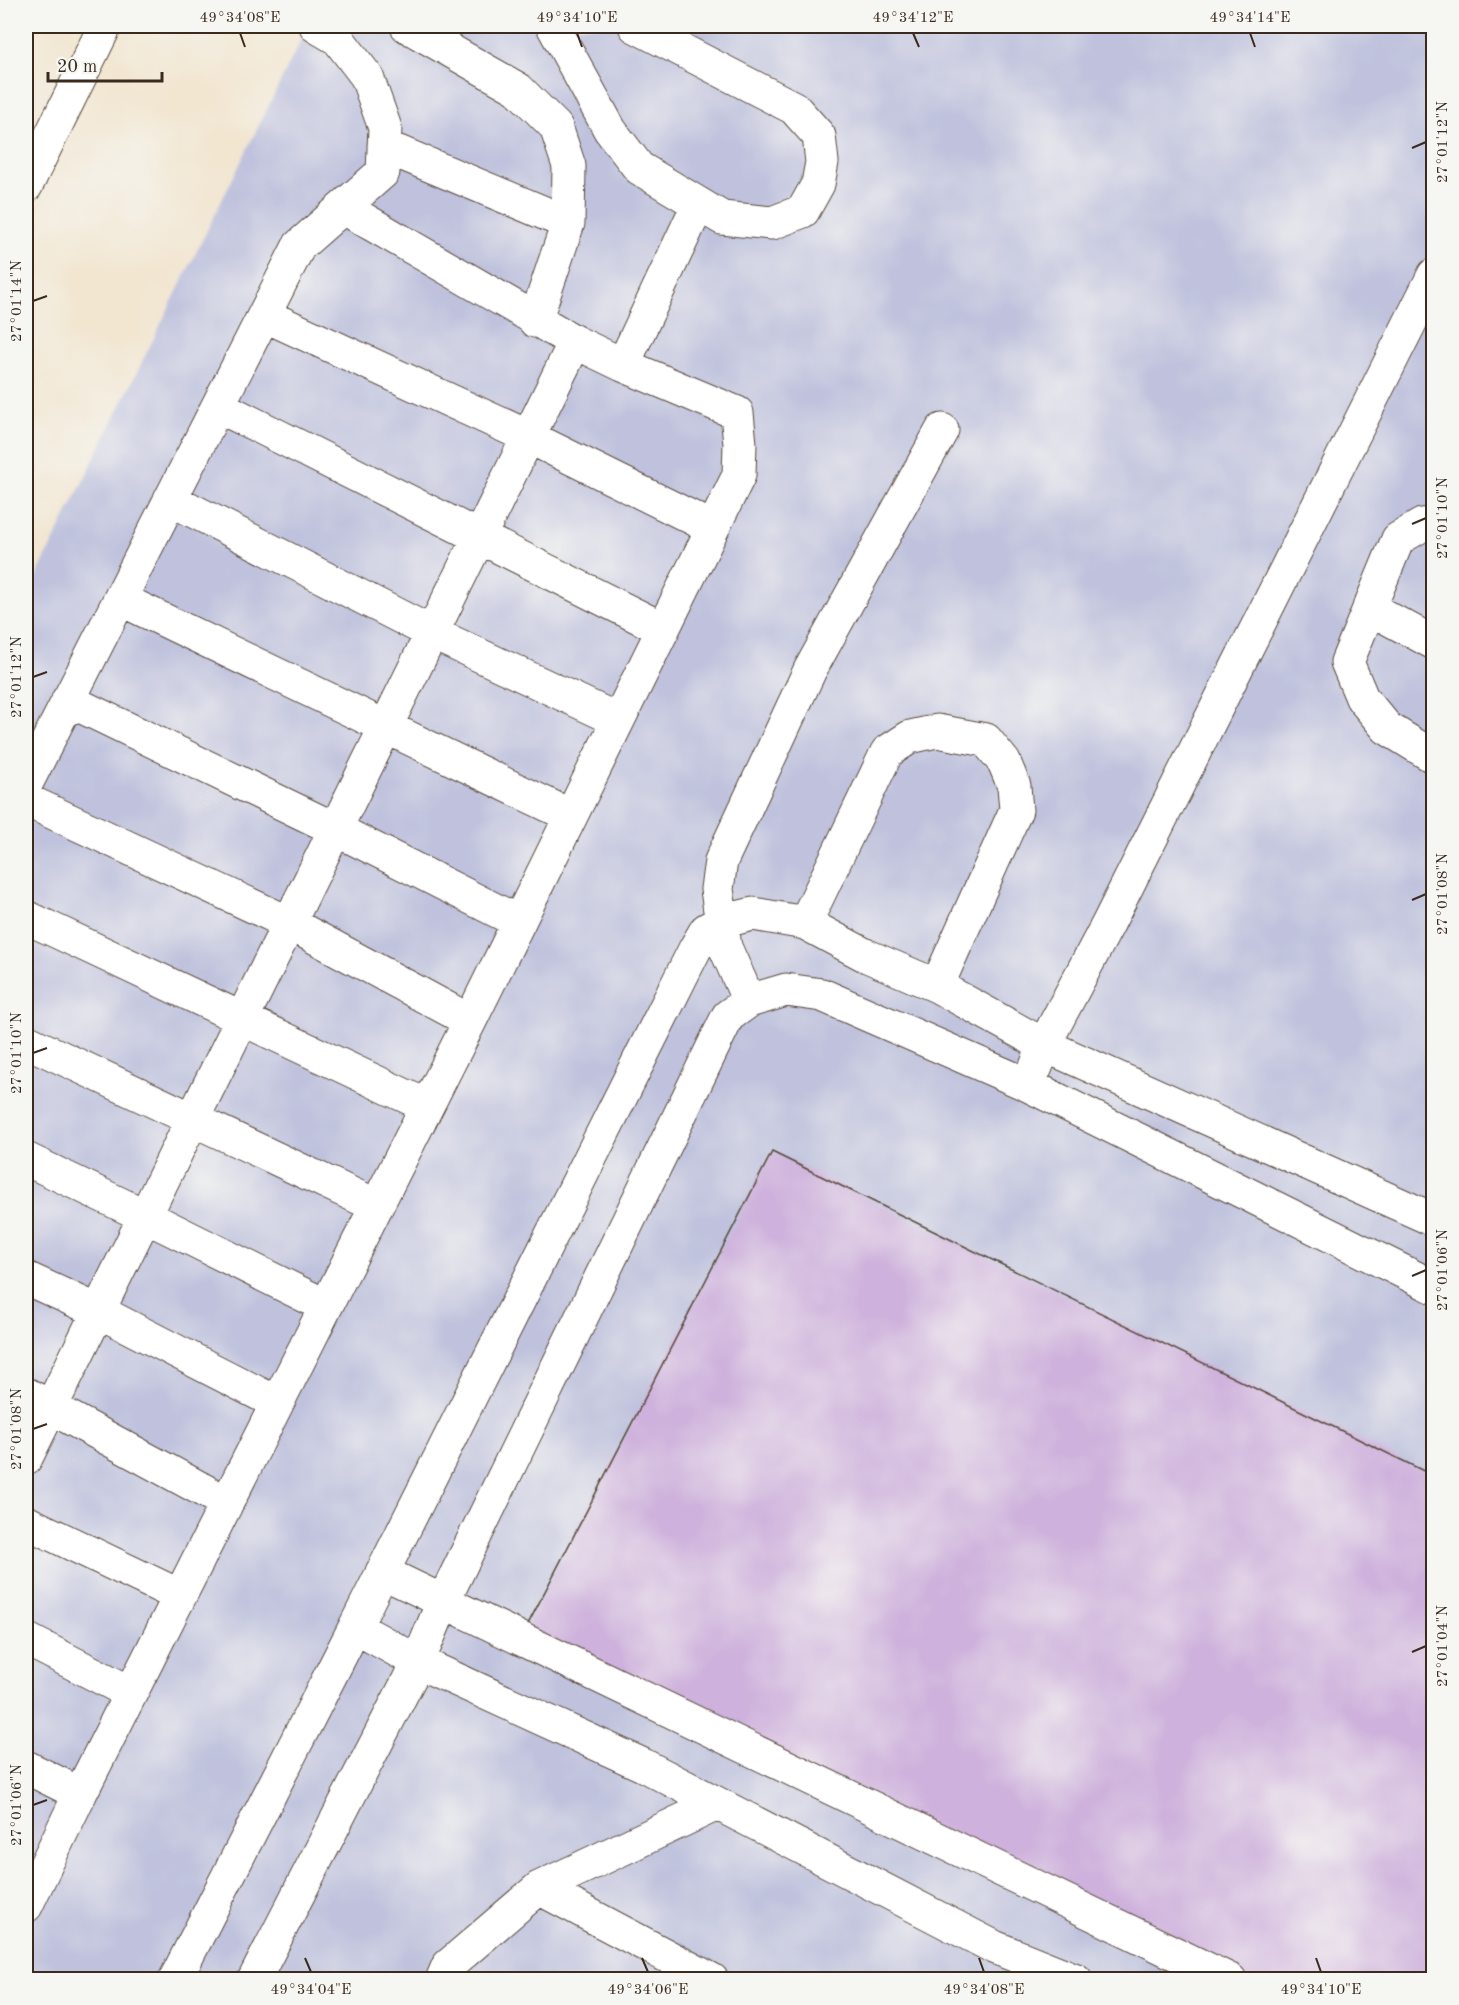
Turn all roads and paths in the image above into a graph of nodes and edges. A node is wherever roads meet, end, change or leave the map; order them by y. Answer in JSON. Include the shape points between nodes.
{"nodes":[{"id":1,"x":105,"y":26,"type":"edge"},
{"id":2,"x":316,"y":26,"type":"edge"},
{"id":3,"x":407,"y":26,"type":"edge"},
{"id":4,"x":553,"y":26,"type":"edge"},
{"id":5,"x":635,"y":26,"type":"edge"},
{"id":6,"x":384,"y":146,"type":"junction"},
{"id":7,"x":26,"y":186,"type":"edge"},
{"id":8,"x":698,"y":205,"type":"junction"},
{"id":9,"x":344,"y":208,"type":"junction"},
{"id":10,"x":568,"y":223,"type":"junction"},
{"id":11,"x":1434,"y":275,"type":"edge"},
{"id":12,"x":264,"y":315,"type":"junction"},
{"id":13,"x":535,"y":321,"type":"junction"},
{"id":14,"x":575,"y":342,"type":"junction"},
{"id":15,"x":623,"y":365,"type":"junction"},
{"id":16,"x":218,"y":406,"type":"junction"},
{"id":17,"x":942,"y":430,"type":"dead end"},
{"id":18,"x":529,"y":438,"type":"junction"},
{"id":19,"x":170,"y":499,"type":"junction"},
{"id":20,"x":1434,"y":524,"type":"edge"},
{"id":21,"x":713,"y":528,"type":"junction"},
{"id":22,"x":479,"y":538,"type":"junction"},
{"id":23,"x":120,"y":599,"type":"junction"},
{"id":24,"x":1369,"y":608,"type":"junction"},
{"id":25,"x":663,"y":629,"type":"junction"},
{"id":26,"x":432,"y":633,"type":"junction"},
{"id":27,"x":1434,"y":643,"type":"edge"},
{"id":28,"x":68,"y":700,"type":"junction"},
{"id":29,"x":618,"y":720,"type":"junction"},
{"id":30,"x":386,"y":726,"type":"junction"},
{"id":31,"x":1434,"y":757,"type":"edge"},
{"id":32,"x":26,"y":784,"type":"edge"},
{"id":33,"x":26,"y":800,"type":"edge"},
{"id":34,"x":571,"y":816,"type":"junction"},
{"id":35,"x":335,"y":829,"type":"junction"},
{"id":36,"x":26,"y":917,"type":"edge"},
{"id":37,"x":519,"y":922,"type":"junction"},
{"id":38,"x":720,"y":922,"type":"junction"},
{"id":39,"x":289,"y":923,"type":"junction"},
{"id":40,"x":806,"y":923,"type":"junction"},
{"id":41,"x":937,"y":986,"type":"junction"},
{"id":42,"x":749,"y":1001,"type":"junction"},
{"id":43,"x":242,"y":1018,"type":"junction"},
{"id":44,"x":470,"y":1021,"type":"junction"},
{"id":45,"x":26,"y":1041,"type":"edge"},
{"id":46,"x":1044,"y":1046,"type":"junction"},
{"id":47,"x":1028,"y":1086,"type":"junction"},
{"id":48,"x":427,"y":1106,"type":"junction"},
{"id":49,"x":192,"y":1119,"type":"junction"},
{"id":50,"x":26,"y":1159,"type":"edge"},
{"id":51,"x":377,"y":1206,"type":"junction"},
{"id":52,"x":145,"y":1215,"type":"junction"},
{"id":53,"x":1434,"y":1220,"type":"edge"},
{"id":54,"x":26,"y":1278,"type":"edge"},
{"id":55,"x":1434,"y":1287,"type":"edge"},
{"id":56,"x":326,"y":1306,"type":"junction"},
{"id":57,"x":98,"y":1311,"type":"junction"},
{"id":58,"x":38,"y":1400,"type":"edge"},
{"id":59,"x":277,"y":1403,"type":"junction"},
{"id":60,"x":26,"y":1458,"type":"edge"},
{"id":61,"x":227,"y":1503,"type":"junction"},
{"id":62,"x":26,"y":1522,"type":"edge"},
{"id":63,"x":382,"y":1572,"type":"junction"},
{"id":64,"x":180,"y":1596,"type":"junction"},
{"id":65,"x":443,"y":1602,"type":"junction"},
{"id":66,"x":355,"y":1627,"type":"junction"},
{"id":67,"x":26,"y":1639,"type":"edge"},
{"id":68,"x":418,"y":1662,"type":"junction"},
{"id":69,"x":131,"y":1693,"type":"junction"},
{"id":70,"x":26,"y":1767,"type":"edge"},
{"id":71,"x":80,"y":1794,"type":"junction"},
{"id":72,"x":717,"y":1804,"type":"junction"},
{"id":73,"x":539,"y":1888,"type":"junction"},
{"id":74,"x":26,"y":1906,"type":"edge"},
{"id":75,"x":175,"y":1980,"type":"edge"},
{"id":76,"x":254,"y":1980,"type":"edge"},
{"id":77,"x":442,"y":1980,"type":"edge"},
{"id":78,"x":712,"y":1980,"type":"edge"},
{"id":79,"x":1076,"y":1980,"type":"edge"},
{"id":80,"x":1230,"y":1980,"type":"edge"}],
"edges":[{"from":1,"to":7,"type":"main road"},
{"from":2,"to":6,"type":"main road","via":[[338,39],[367,76],[385,128]]},
{"from":3,"to":10,"type":"main road","via":[[518,89],[556,127],[568,166]]},
{"from":4,"to":8,"type":"main road","via":[[610,130],[639,168]]},
{"from":5,"to":8,"type":"main road","via":[[794,108],[819,136],[822,162],[818,184],[803,211],[772,223],[722,218]]},
{"from":6,"to":9,"type":"main road","via":[[382,172]]},
{"from":6,"to":10,"type":"main road"},
{"from":8,"to":15,"type":"main road"},
{"from":9,"to":12,"type":"main road","via":[[299,246]]},
{"from":9,"to":13,"type":"main road"},
{"from":10,"to":13,"type":"main road"},
{"from":11,"to":46,"type":"main road"},
{"from":12,"to":16,"type":"main road"},
{"from":12,"to":18,"type":"main road"},
{"from":13,"to":14,"type":"main road"},
{"from":14,"to":15,"type":"main road"},
{"from":14,"to":18,"type":"main road"},
{"from":15,"to":21,"type":"main road","via":[[737,413],[739,475]]},
{"from":16,"to":19,"type":"main road"},
{"from":16,"to":22,"type":"main road"},
{"from":17,"to":38,"type":"main road","via":[[810,670],[722,861],[717,889]]},
{"from":18,"to":21,"type":"main road"},
{"from":18,"to":22,"type":"main road"},
{"from":19,"to":23,"type":"main road"},
{"from":19,"to":26,"type":"main road"},
{"from":20,"to":24,"type":"main road","via":[[1422,525],[1398,539]]},
{"from":21,"to":25,"type":"main road"},
{"from":22,"to":25,"type":"main road"},
{"from":22,"to":26,"type":"main road"},
{"from":23,"to":28,"type":"main road"},
{"from":23,"to":30,"type":"main road"},
{"from":24,"to":27,"type":"main road"},
{"from":24,"to":31,"type":"main road","via":[[1347,662],[1362,698],[1387,728]]},
{"from":25,"to":29,"type":"main road"},
{"from":26,"to":29,"type":"main road"},
{"from":26,"to":30,"type":"main road"},
{"from":28,"to":32,"type":"main road"},
{"from":28,"to":35,"type":"main road"},
{"from":29,"to":34,"type":"main road"},
{"from":30,"to":34,"type":"main road"},
{"from":30,"to":35,"type":"main road"},
{"from":33,"to":39,"type":"main road"},
{"from":34,"to":37,"type":"main road"},
{"from":35,"to":37,"type":"main road"},
{"from":35,"to":39,"type":"main road"},
{"from":36,"to":43,"type":"main road"},
{"from":37,"to":44,"type":"main road"},
{"from":38,"to":40,"type":"main road","via":[[753,914]]},
{"from":38,"to":42,"type":"main road","via":[[725,947]]},
{"from":38,"to":63,"type":"main road","via":[[706,930],[695,949]]},
{"from":39,"to":43,"type":"main road"},
{"from":39,"to":44,"type":"main road"},
{"from":40,"to":41,"type":"main road","via":[[865,955]]},
{"from":40,"to":41,"type":"main road","via":[[887,752],[910,737],[938,730],[986,740],[1008,770],[1016,810]]},
{"from":41,"to":46,"type":"main road"},
{"from":42,"to":47,"type":"main road","via":[[786,990],[822,995]]},
{"from":42,"to":65,"type":"main road","via":[[728,1016]]},
{"from":43,"to":48,"type":"main road"},
{"from":43,"to":49,"type":"main road"},
{"from":44,"to":48,"type":"main road"},
{"from":45,"to":49,"type":"main road"},
{"from":46,"to":47,"type":"main road"},
{"from":46,"to":53,"type":"main road"},
{"from":47,"to":55,"type":"main road"},
{"from":48,"to":51,"type":"main road"},
{"from":49,"to":51,"type":"main road"},
{"from":49,"to":52,"type":"main road"},
{"from":50,"to":52,"type":"main road"},
{"from":51,"to":56,"type":"main road"},
{"from":52,"to":56,"type":"main road"},
{"from":52,"to":57,"type":"main road"},
{"from":54,"to":57,"type":"main road"},
{"from":56,"to":59,"type":"main road"},
{"from":57,"to":58,"type":"main road"},
{"from":57,"to":59,"type":"main road"},
{"from":58,"to":60,"type":"main road"},
{"from":58,"to":61,"type":"main road"},
{"from":59,"to":61,"type":"main road"},
{"from":61,"to":64,"type":"main road"},
{"from":62,"to":64,"type":"main road"},
{"from":63,"to":65,"type":"main road"},
{"from":63,"to":66,"type":"main road"},
{"from":64,"to":69,"type":"main road"},
{"from":65,"to":68,"type":"main road"},
{"from":65,"to":80,"type":"main road"},
{"from":66,"to":68,"type":"main road"},
{"from":66,"to":75,"type":"main road"},
{"from":67,"to":69,"type":"main road"},
{"from":68,"to":72,"type":"main road"},
{"from":68,"to":76,"type":"main road"},
{"from":69,"to":71,"type":"main road"},
{"from":70,"to":71,"type":"main road"},
{"from":71,"to":74,"type":"main road"},
{"from":72,"to":73,"type":"main road"},
{"from":72,"to":79,"type":"main road","via":[[994,1947]]},
{"from":73,"to":77,"type":"main road","via":[[448,1966]]},
{"from":73,"to":78,"type":"main road"}]}
